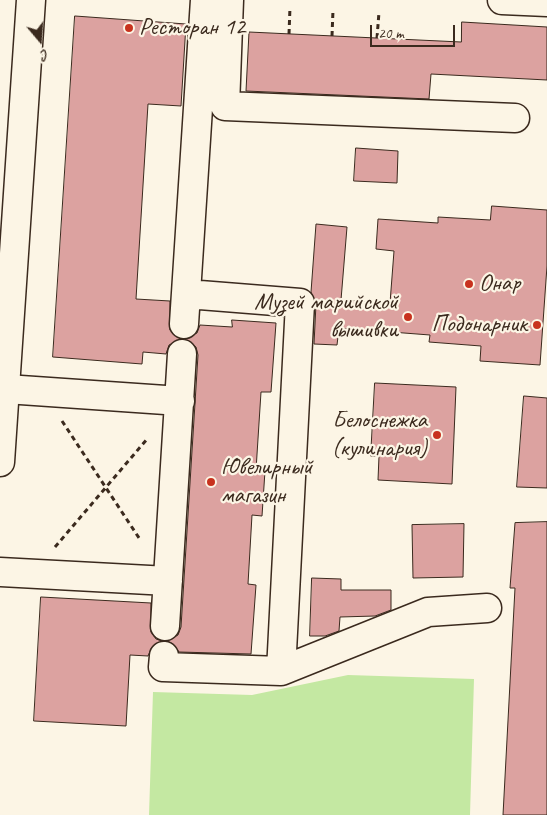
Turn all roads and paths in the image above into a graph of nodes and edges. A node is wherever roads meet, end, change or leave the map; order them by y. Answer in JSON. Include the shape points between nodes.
{"nodes":[{"id":1,"x":31,"y":0,"type":"edge"},
{"id":2,"x":205,"y":0,"type":"edge"},
{"id":3,"x":229,"y":0,"type":"edge"},
{"id":4,"x":502,"y":0,"type":"edge"},
{"id":5,"x":547,"y":2,"type":"edge"},
{"id":6,"x":290,"y":7,"type":"dead end"},
{"id":7,"x":333,"y":10,"type":"dead end"},
{"id":8,"x":379,"y":12,"type":"dead end"},
{"id":9,"x":289,"y":34,"type":"dead end"},
{"id":10,"x":332,"y":36,"type":"dead end"},
{"id":11,"x":377,"y":38,"type":"dead end"},
{"id":12,"x":515,"y":118,"type":"dead end"},
{"id":13,"x":187,"y":294,"type":"junction"},
{"id":14,"x":184,"y":324,"type":"dead end"},
{"id":15,"x":182,"y":354,"type":"dead end"},
{"id":16,"x":6,"y":389,"type":"junction"},
{"id":17,"x":42,"y":391,"type":"junction"},
{"id":18,"x":180,"y":401,"type":"junction"},
{"id":19,"x":149,"y":437,"type":"dead end"},
{"id":20,"x":0,"y":451,"type":"edge"},
{"id":21,"x":0,"y":462,"type":"edge"},
{"id":22,"x":106,"y":488,"type":"junction"},
{"id":23,"x":142,"y":542,"type":"dead end"},
{"id":24,"x":0,"y":572,"type":"edge"},
{"id":25,"x":32,"y":574,"type":"junction"},
{"id":26,"x":168,"y":581,"type":"junction"},
{"id":27,"x":487,"y":608,"type":"dead end"},
{"id":28,"x":165,"y":626,"type":"dead end"},
{"id":29,"x":164,"y":656,"type":"dead end"},
{"id":30,"x":281,"y":672,"type":"junction"}],
"edges":[{"from":1,"to":16,"type":"main road"},
{"from":2,"to":13,"type":"main road"},
{"from":3,"to":12,"type":"main road","via":[[225,106]]},
{"from":4,"to":5,"type":"main road"},
{"from":6,"to":9,"type":"path"},
{"from":7,"to":10,"type":"path"},
{"from":8,"to":11,"type":"path"},
{"from":13,"to":14,"type":"main road"},
{"from":13,"to":30,"type":"main road","via":[[300,303]]},
{"from":15,"to":18,"type":"main road"},
{"from":16,"to":17,"type":"main road"},
{"from":16,"to":20,"type":"main road"},
{"from":17,"to":18,"type":"main road"},
{"from":17,"to":22,"type":"path"},
{"from":18,"to":26,"type":"main road"},
{"from":19,"to":22,"type":"path"},
{"from":20,"to":21,"type":"main road"},
{"from":22,"to":23,"type":"path"},
{"from":22,"to":25,"type":"path"},
{"from":24,"to":25,"type":"main road"},
{"from":25,"to":26,"type":"main road"},
{"from":26,"to":28,"type":"main road"},
{"from":27,"to":30,"type":"main road","via":[[428,612]]},
{"from":29,"to":30,"type":"main road","via":[[164,666]]}]}
